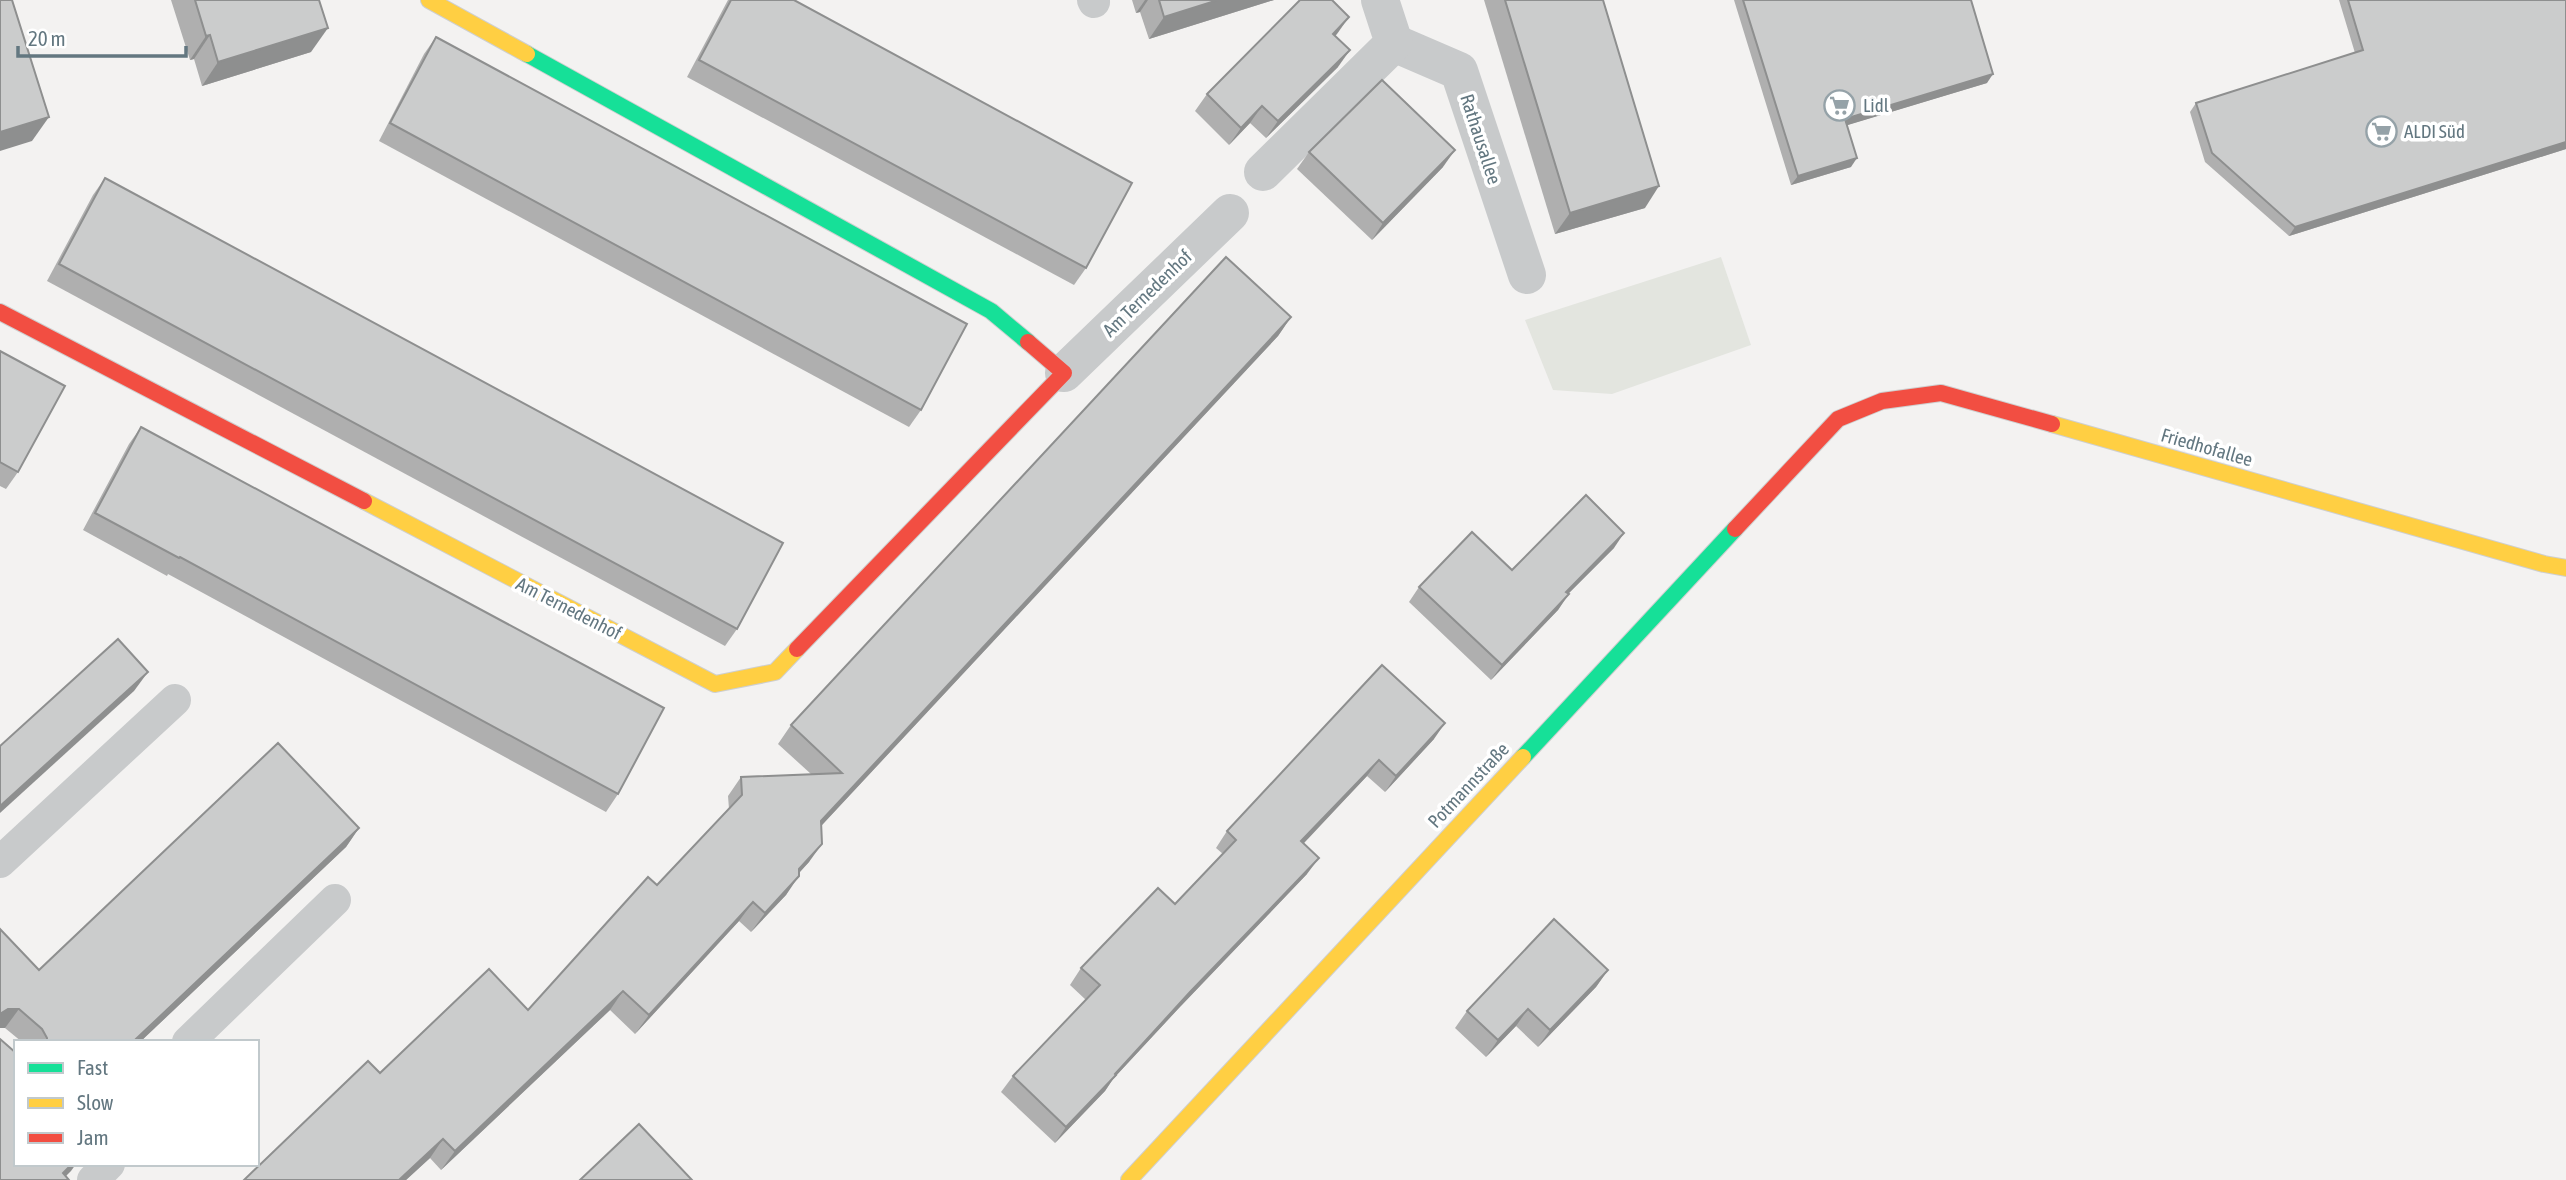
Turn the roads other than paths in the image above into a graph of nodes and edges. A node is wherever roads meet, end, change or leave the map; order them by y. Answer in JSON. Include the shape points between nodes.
{"nodes":[{"id":1,"x":429,"y":0,"type":"edge"},
{"id":2,"x":1380,"y":0,"type":"edge"},
{"id":3,"x":1394,"y":43,"type":"junction"},
{"id":4,"x":1263,"y":173,"type":"dead end"},
{"id":5,"x":1230,"y":213,"type":"dead end"},
{"id":6,"x":1527,"y":275,"type":"dead end"},
{"id":7,"x":0,"y":312,"type":"edge"},
{"id":8,"x":1064,"y":373,"type":"junction"},
{"id":9,"x":1838,"y":419,"type":"joint"},
{"id":10,"x":2566,"y":568,"type":"edge"},
{"id":11,"x":175,"y":700,"type":"dead end"},
{"id":12,"x":0,"y":862,"type":"edge"},
{"id":13,"x":335,"y":900,"type":"dead end"},
{"id":14,"x":190,"y":1040,"type":"edge"},
{"id":15,"x":107,"y":1166,"type":"edge"},
{"id":16,"x":93,"y":1180,"type":"edge"},
{"id":17,"x":1129,"y":1180,"type":"edge"}],
"edges":[{"from":1,"to":8,"type":"street","via":[[991,311]]},
{"from":2,"to":3,"type":"street"},
{"from":3,"to":4,"type":"street"},
{"from":3,"to":6,"type":"street","name":"Rathausallee","via":[[1459,71]]},
{"from":5,"to":8,"type":"street","name":"Am Ternedenhof"},
{"from":7,"to":8,"type":"street","name":"Am Ternedenhof","via":[[715,684],[775,672]]},
{"from":9,"to":10,"type":"street","name":"Friedhofallee","via":[[1882,401],[1941,393]]},
{"from":9,"to":17,"type":"street","name":"Potmannstraße"},
{"from":11,"to":12,"type":"lane"},
{"from":13,"to":14,"type":"lane"},
{"from":15,"to":16,"type":"lane"}]}
